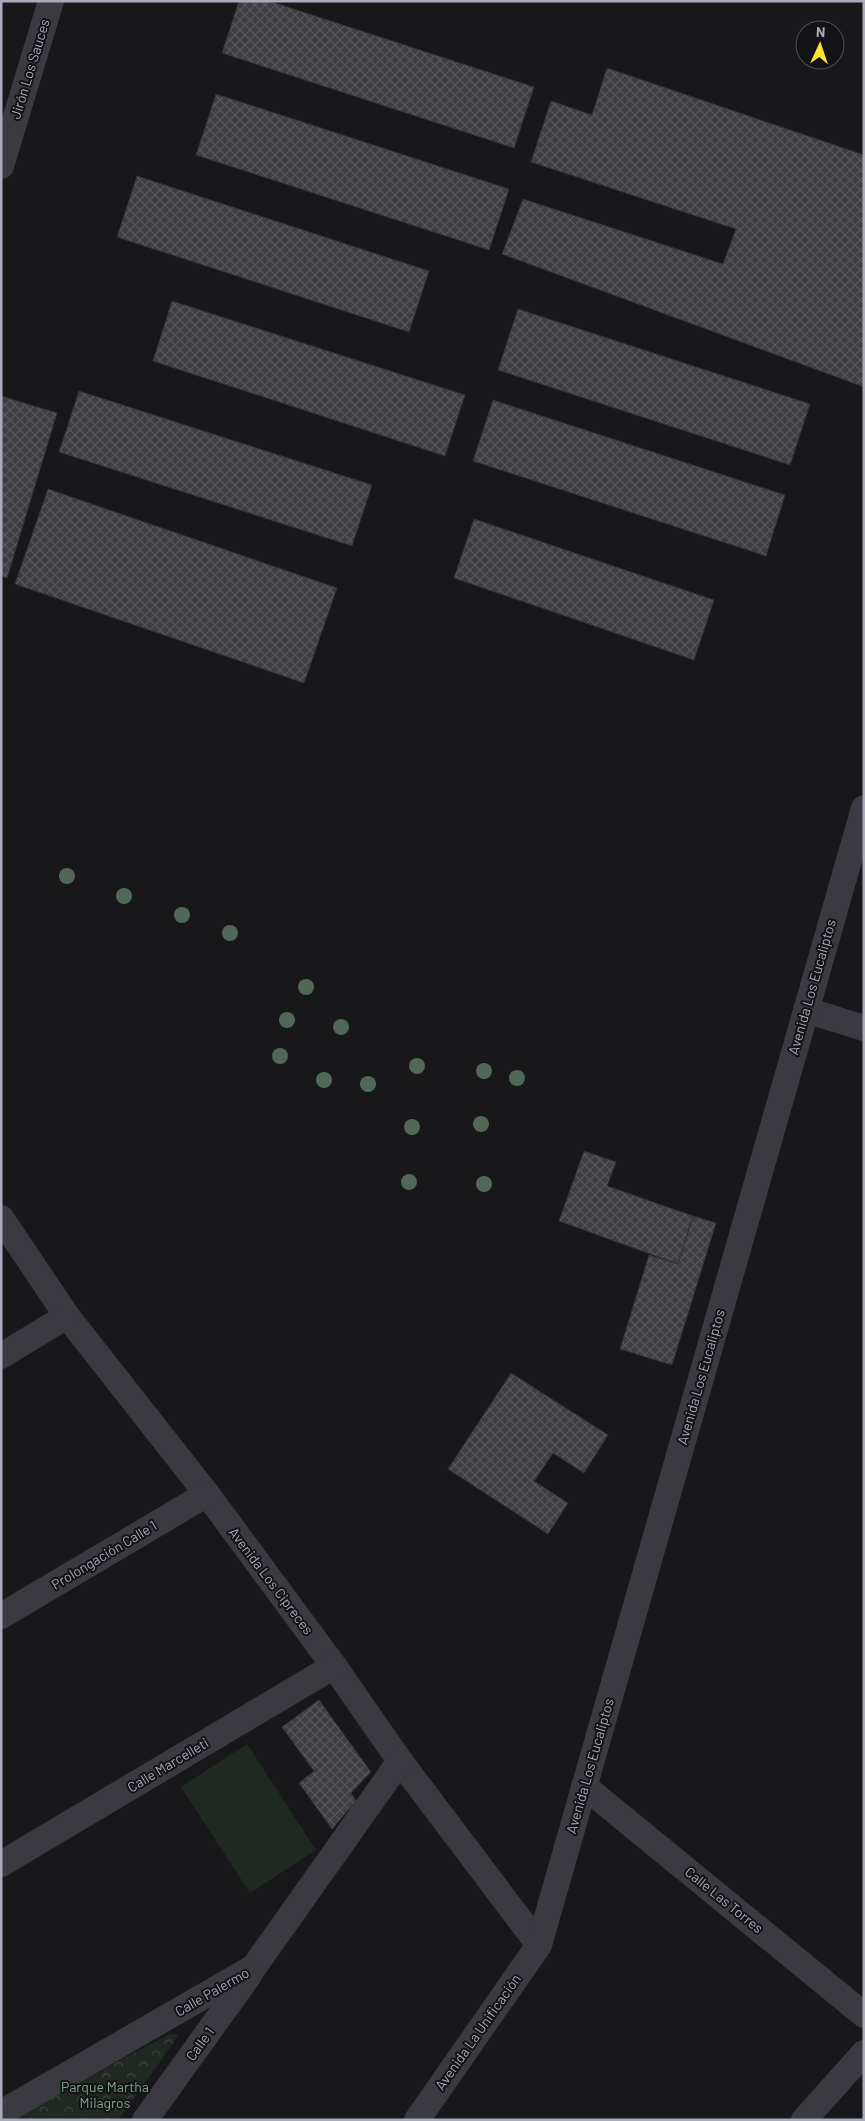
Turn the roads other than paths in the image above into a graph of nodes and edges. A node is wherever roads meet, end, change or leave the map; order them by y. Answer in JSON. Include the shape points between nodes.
{"nodes":[{"id":1,"x":51,"y":1,"type":"edge"},
{"id":2,"x":1,"y":166,"type":"edge"},
{"id":3,"x":864,"y":808,"type":"edge"},
{"id":4,"x":806,"y":1010,"type":"junction"},
{"id":5,"x":864,"y":1028,"type":"edge"},
{"id":6,"x":1,"y":1218,"type":"edge"},
{"id":7,"x":67,"y":1316,"type":"junction"},
{"id":8,"x":1,"y":1356,"type":"edge"},
{"id":9,"x":206,"y":1494,"type":"junction"},
{"id":10,"x":1,"y":1616,"type":"edge"},
{"id":11,"x":334,"y":1666,"type":"junction"},
{"id":12,"x":400,"y":1761,"type":"junction"},
{"id":13,"x":584,"y":1786,"type":"junction"},
{"id":14,"x":1,"y":1864,"type":"edge"},
{"id":15,"x":539,"y":1945,"type":"junction"},
{"id":16,"x":254,"y":1968,"type":"junction"},
{"id":17,"x":864,"y":2015,"type":"edge"},
{"id":18,"x":864,"y":2053,"type":"edge"},
{"id":19,"x":1,"y":2113,"type":"edge"},
{"id":20,"x":145,"y":2120,"type":"edge"},
{"id":21,"x":417,"y":2120,"type":"edge"},
{"id":22,"x":804,"y":2120,"type":"edge"}],
"edges":[{"from":1,"to":2,"type":"street","name":"Jirón Los Sauces"},
{"from":3,"to":4,"type":"street","name":"Avenida Los Eucaliptos"},
{"from":4,"to":5,"type":"street"},
{"from":4,"to":13,"type":"street","name":"Avenida Los Eucaliptos"},
{"from":6,"to":7,"type":"street","name":"Avenida Los Cipreces"},
{"from":7,"to":8,"type":"street"},
{"from":7,"to":9,"type":"street","name":"Avenida Los Cipreces"},
{"from":9,"to":10,"type":"street","name":"Prolongación Calle 1"},
{"from":9,"to":11,"type":"street","name":"Avenida Los Cipreces"},
{"from":11,"to":12,"type":"street","name":"Avenida Los Cipreces"},
{"from":11,"to":14,"type":"street","name":"Calle Marcelleti"},
{"from":12,"to":15,"type":"street","name":"Avenida Los Cipreces"},
{"from":12,"to":16,"type":"street","name":"Calle Palermo"},
{"from":13,"to":15,"type":"street","name":"Avenida Los Eucaliptos"},
{"from":13,"to":17,"type":"street","name":"Calle Las Torres"},
{"from":15,"to":21,"type":"street","name":"Avenida La Unificación"},
{"from":16,"to":19,"type":"street","name":"Calle Palermo"},
{"from":16,"to":20,"type":"street","name":"Calle 1"},
{"from":18,"to":22,"type":"street"}]}
